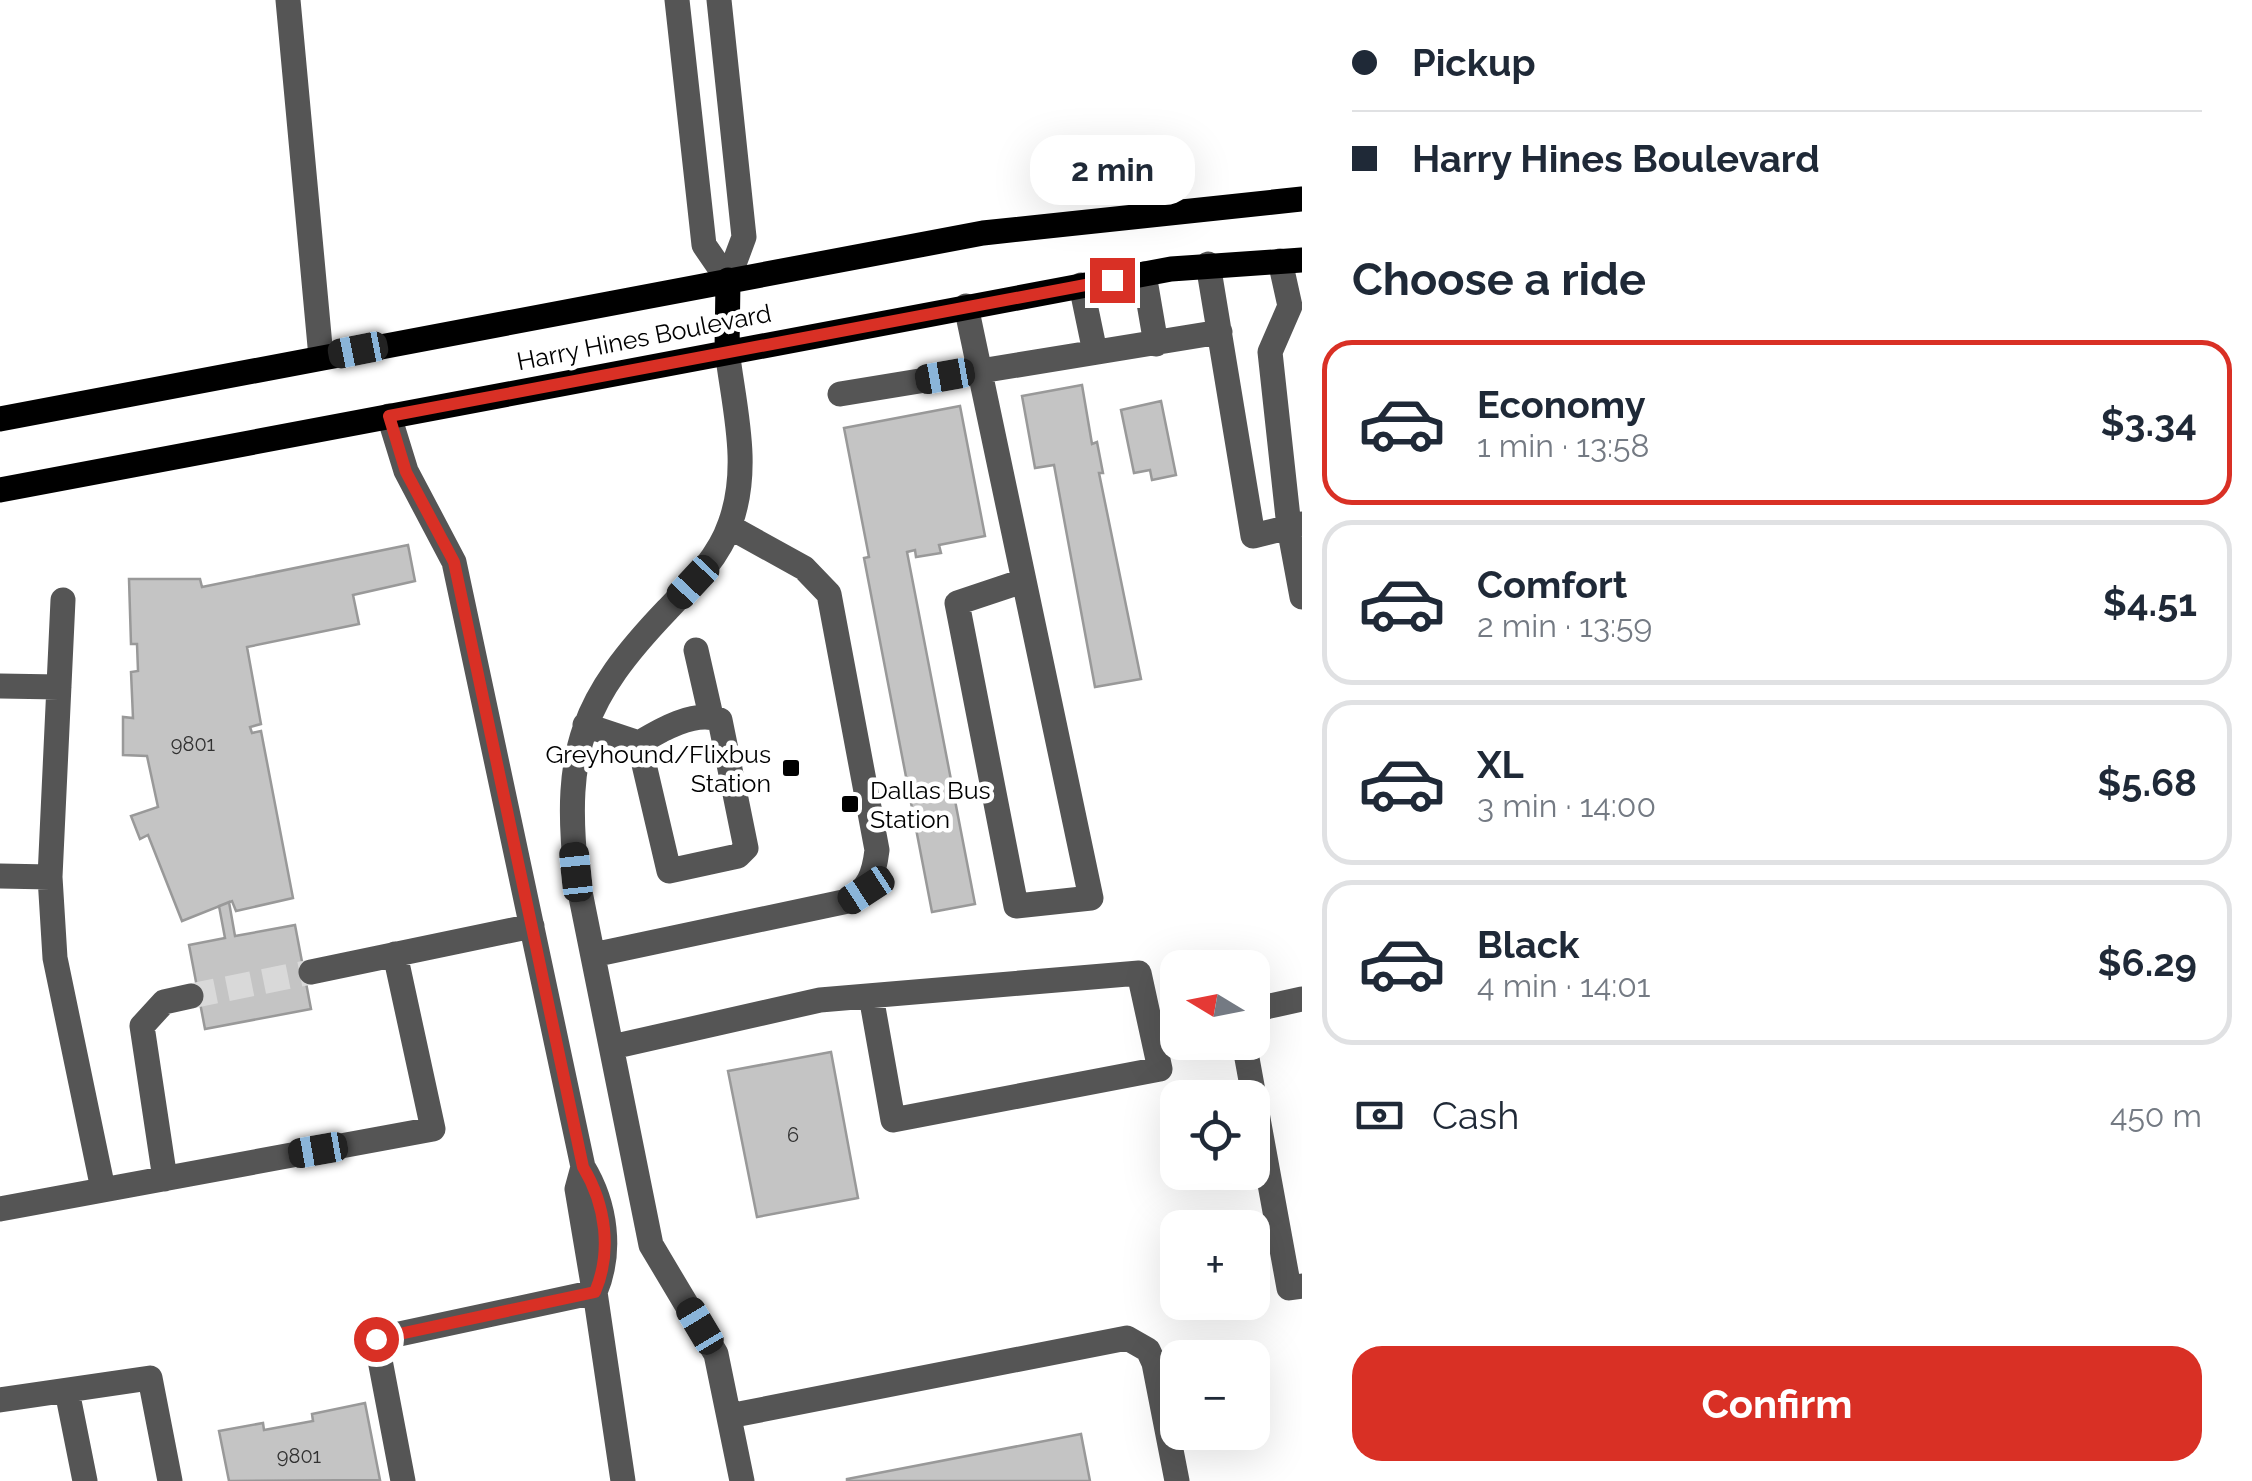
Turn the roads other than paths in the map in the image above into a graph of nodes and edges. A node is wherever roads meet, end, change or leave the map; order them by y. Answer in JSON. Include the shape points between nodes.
{"nodes":[{"id":1,"x":288,"y":0,"type":"edge"},
{"id":2,"x":677,"y":0,"type":"edge"},
{"id":3,"x":720,"y":0,"type":"edge"},
{"id":4,"x":1302,"y":199,"type":"edge"},
{"id":5,"x":1291,"y":260,"type":"edge"},
{"id":6,"x":1208,"y":264,"type":"junction"},
{"id":7,"x":1144,"y":274,"type":"junction"},
{"id":8,"x":728,"y":280,"type":"junction"},
{"id":9,"x":1081,"y":285,"type":"junction"},
{"id":10,"x":966,"y":306,"type":"junction"},
{"id":11,"x":1222,"y":343,"type":"junction"},
{"id":12,"x":1156,"y":344,"type":"junction"},
{"id":13,"x":727,"y":350,"type":"junction"},
{"id":14,"x":1095,"y":352,"type":"junction"},
{"id":15,"x":1270,"y":352,"type":"junction"},
{"id":16,"x":321,"y":357,"type":"junction"},
{"id":17,"x":980,"y":370,"type":"junction"},
{"id":18,"x":840,"y":394,"type":"dead end"},
{"id":19,"x":389,"y":416,"type":"junction"},
{"id":20,"x":0,"y":420,"type":"edge"},
{"id":21,"x":0,"y":490,"type":"edge"},
{"id":22,"x":1296,"y":526,"type":"edge"},
{"id":23,"x":730,"y":527,"type":"junction"},
{"id":24,"x":1024,"y":581,"type":"junction"},
{"id":25,"x":1302,"y":597,"type":"edge"},
{"id":26,"x":63,"y":600,"type":"dead end"},
{"id":27,"x":696,"y":650,"type":"dead end"},
{"id":28,"x":0,"y":686,"type":"edge"},
{"id":29,"x":59,"y":687,"type":"junction"},
{"id":30,"x":711,"y":716,"type":"junction"},
{"id":31,"x":585,"y":725,"type":"junction"},
{"id":32,"x":639,"y":744,"type":"junction"},
{"id":33,"x":0,"y":876,"type":"edge"},
{"id":34,"x":50,"y":877,"type":"junction"},
{"id":35,"x":532,"y":926,"type":"junction"},
{"id":36,"x":395,"y":954,"type":"junction"},
{"id":37,"x":593,"y":955,"type":"junction"},
{"id":38,"x":311,"y":972,"type":"tunnel mouth"},
{"id":39,"x":191,"y":996,"type":"tunnel mouth"},
{"id":40,"x":870,"y":996,"type":"junction"},
{"id":41,"x":1302,"y":999,"type":"edge"},
{"id":42,"x":1270,"y":1006,"type":"edge"},
{"id":43,"x":612,"y":1047,"type":"junction"},
{"id":44,"x":1247,"y":1060,"type":"edge"},
{"id":45,"x":165,"y":1179,"type":"junction"},
{"id":46,"x":103,"y":1189,"type":"junction"},
{"id":47,"x":0,"y":1210,"type":"edge"},
{"id":48,"x":1302,"y":1286,"type":"edge"},
{"id":49,"x":595,"y":1292,"type":"junction"},
{"id":50,"x":67,"y":1391,"type":"junction"},
{"id":51,"x":0,"y":1400,"type":"edge"},
{"id":52,"x":729,"y":1416,"type":"junction"},
{"id":53,"x":402,"y":1478,"type":"edge"},
{"id":54,"x":85,"y":1481,"type":"edge"},
{"id":55,"x":170,"y":1481,"type":"edge"},
{"id":56,"x":623,"y":1481,"type":"edge"},
{"id":57,"x":742,"y":1481,"type":"edge"},
{"id":58,"x":1176,"y":1481,"type":"edge"}],
"edges":[{"from":1,"to":16,"type":"street"},
{"from":2,"to":8,"type":"street","via":[[704,245]]},
{"from":3,"to":8,"type":"street","via":[[744,237]]},
{"from":4,"to":8,"type":"main road","name":"Harry Hines Boulevard","via":[[984,233]]},
{"from":5,"to":6,"type":"main road","name":"Harry Hines Boulevard"},
{"from":5,"to":15,"type":"street","via":[[1290,306]]},
{"from":6,"to":7,"type":"main road","name":"Harry Hines Boulevard"},
{"from":6,"to":11,"type":"street"},
{"from":7,"to":9,"type":"main road","name":"Harry Hines Boulevard"},
{"from":7,"to":12,"type":"street"},
{"from":8,"to":13,"type":"main road"},
{"from":8,"to":16,"type":"main road","name":"Harry Hines Boulevard"},
{"from":9,"to":10,"type":"main road","name":"Harry Hines Boulevard"},
{"from":9,"to":14,"type":"street"},
{"from":10,"to":13,"type":"main road","name":"Harry Hines Boulevard"},
{"from":10,"to":17,"type":"street"},
{"from":11,"to":12,"type":"street"},
{"from":11,"to":15,"type":"street"},
{"from":11,"to":22,"type":"street","via":[[1253,536]]},
{"from":12,"to":14,"type":"street"},
{"from":13,"to":19,"type":"main road","name":"Harry Hines Boulevard"},
{"from":13,"to":23,"type":"street","via":[[742,456]]},
{"from":14,"to":17,"type":"street"},
{"from":15,"to":22,"type":"street"},
{"from":16,"to":20,"type":"main road","name":"Harry Hines Boulevard"},
{"from":17,"to":18,"type":"street"},
{"from":17,"to":24,"type":"street"},
{"from":19,"to":21,"type":"main road","name":"Harry Hines Boulevard"},
{"from":19,"to":35,"type":"street","via":[[406,472],[454,562]]},
{"from":22,"to":25,"type":"street"},
{"from":23,"to":31,"type":"street","via":[[693,582],[611,673]]},
{"from":23,"to":37,"type":"street","via":[[804,568],[829,594],[878,850],[874,870],[866,890],[848,901]]},
{"from":24,"to":24,"type":"street","via":[[1091,898],[1016,906],[957,603]]},
{"from":26,"to":29,"type":"street"},
{"from":27,"to":30,"type":"street"},
{"from":28,"to":29,"type":"street"},
{"from":29,"to":34,"type":"street"},
{"from":30,"to":32,"type":"street","via":[[664,728]]},
{"from":30,"to":32,"type":"street","via":[[720,720],[746,848],[738,856],[668,870]]},
{"from":31,"to":32,"type":"street"},
{"from":31,"to":37,"type":"street","via":[[571,826]]},
{"from":33,"to":34,"type":"street"},
{"from":34,"to":46,"type":"street","via":[[56,958]]},
{"from":35,"to":36,"type":"street"},
{"from":35,"to":49,"type":"street","via":[[583,1167],[577,1189]]},
{"from":36,"to":38,"type":"street"},
{"from":36,"to":45,"type":"street","via":[[433,1129]]},
{"from":37,"to":43,"type":"street"},
{"from":39,"to":45,"type":"street","via":[[164,1002],[142,1026]]},
{"from":40,"to":40,"type":"street","via":[[1139,973],[1160,1069],[894,1120]]},
{"from":40,"to":43,"type":"street","via":[[820,1000]]},
{"from":41,"to":42,"type":"street"},
{"from":43,"to":52,"type":"street","via":[[651,1245],[716,1354]]},
{"from":44,"to":48,"type":"street","via":[[1289,1288]]},
{"from":45,"to":46,"type":"street"},
{"from":46,"to":47,"type":"street"},
{"from":49,"to":53,"type":"street","via":[[376,1339]]},
{"from":49,"to":56,"type":"street"},
{"from":50,"to":51,"type":"street"},
{"from":50,"to":54,"type":"street"},
{"from":50,"to":55,"type":"street","via":[[150,1378]]},
{"from":52,"to":57,"type":"street"},
{"from":52,"to":58,"type":"street","via":[[1127,1338],[1148,1350],[1154,1363]]}]}
